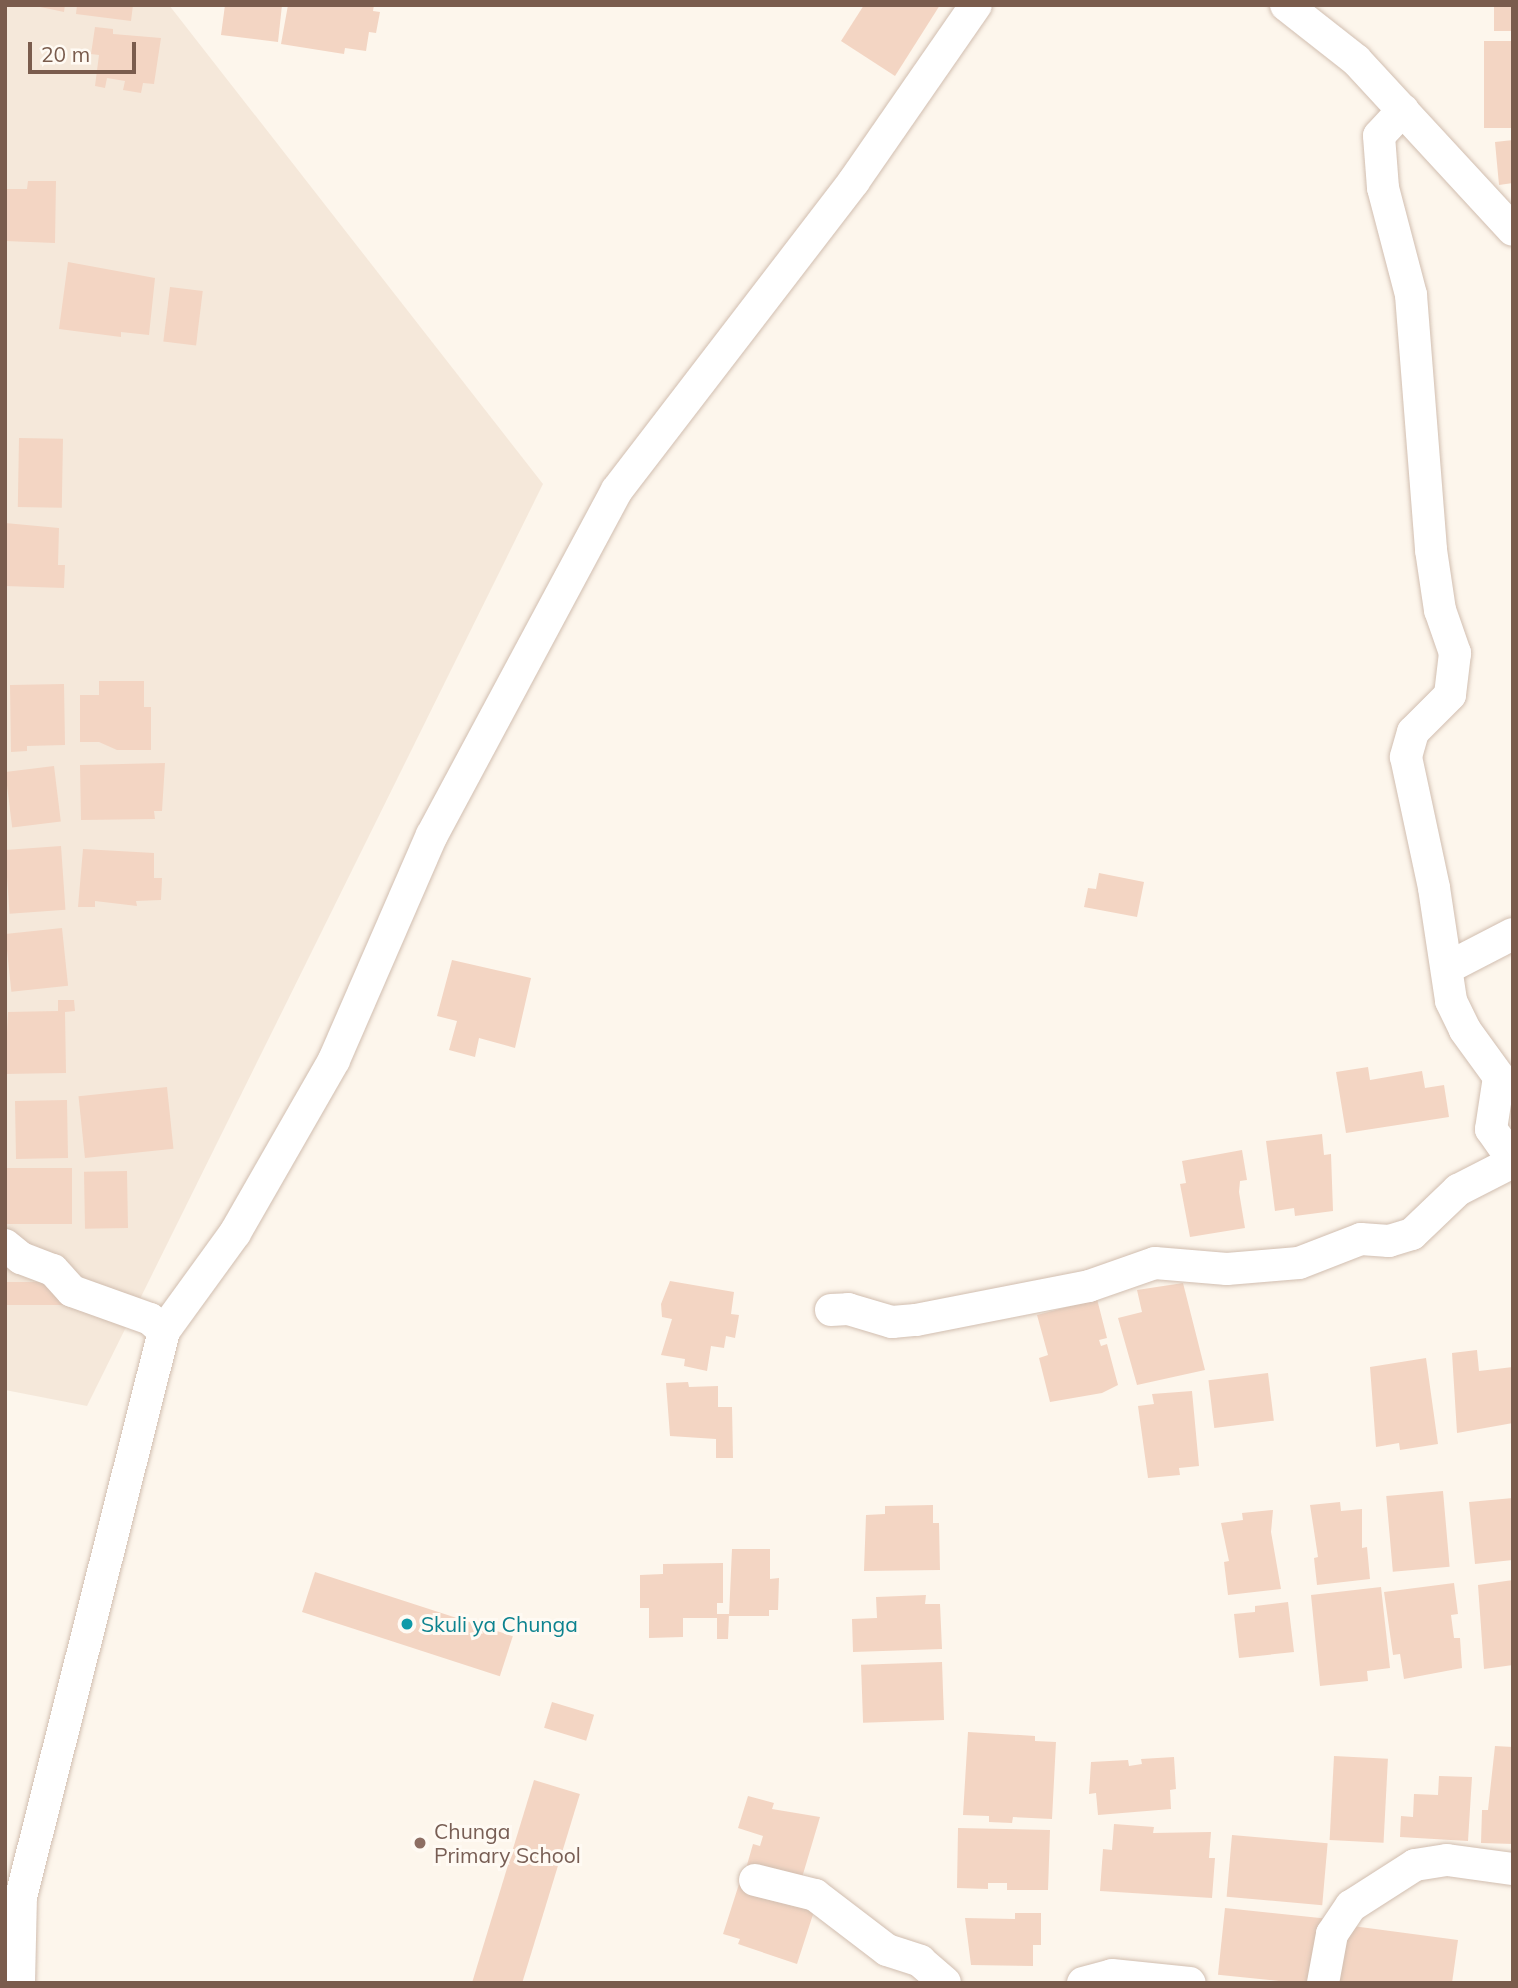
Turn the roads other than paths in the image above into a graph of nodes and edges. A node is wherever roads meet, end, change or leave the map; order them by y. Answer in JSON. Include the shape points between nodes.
{"nodes":[{"id":1,"x":976,"y":5,"type":"edge"},
{"id":2,"x":1286,"y":5,"type":"edge"},
{"id":3,"x":1403,"y":110,"type":"junction"},
{"id":4,"x":1513,"y":230,"type":"edge"},
{"id":5,"x":1513,"y":934,"type":"edge"},
{"id":6,"x":1447,"y":968,"type":"junction"},
{"id":7,"x":1513,"y":1161,"type":"edge"},
{"id":8,"x":5,"y":1245,"type":"edge"},
{"id":9,"x":831,"y":1310,"type":"dead end"},
{"id":10,"x":164,"y":1331,"type":"junction"},
{"id":11,"x":1513,"y":1869,"type":"edge"},
{"id":12,"x":755,"y":1880,"type":"dead end"},
{"id":13,"x":19,"y":1983,"type":"edge"},
{"id":14,"x":946,"y":1983,"type":"edge"},
{"id":15,"x":1083,"y":1983,"type":"edge"},
{"id":16,"x":1190,"y":1983,"type":"edge"},
{"id":17,"x":1322,"y":1983,"type":"edge"}],
"edges":[{"from":1,"to":10,"type":"street","via":[[854,181],[617,489],[432,835],[334,1060],[235,1233]]},
{"from":2,"to":3,"type":"street","via":[[1356,60]]},
{"from":3,"to":4,"type":"street"},
{"from":3,"to":6,"type":"street","via":[[1379,136],[1383,188],[1411,295],[1431,550],[1440,610],[1455,653],[1450,695],[1413,732],[1406,757]]},
{"from":5,"to":6,"type":"street"},
{"from":6,"to":7,"type":"street","via":[[1451,1000],[1465,1030],[1499,1077],[1491,1129]]},
{"from":7,"to":9,"type":"street","via":[[1458,1190],[1412,1234],[1388,1241],[1362,1239],[1299,1263],[1227,1269],[1155,1263],[1076,1290],[916,1320],[892,1322],[848,1309]]},
{"from":8,"to":10,"type":"street","via":[[21,1258],[53,1270],[72,1291],[150,1319]]},
{"from":10,"to":13,"type":"street","via":[[22,1897]]},
{"from":11,"to":17,"type":"street","via":[[1447,1860],[1415,1865],[1351,1906],[1332,1934]]},
{"from":12,"to":14,"type":"street","via":[[815,1895],[887,1950],[920,1961]]},
{"from":15,"to":16,"type":"street","via":[[1112,1975]]}]}
